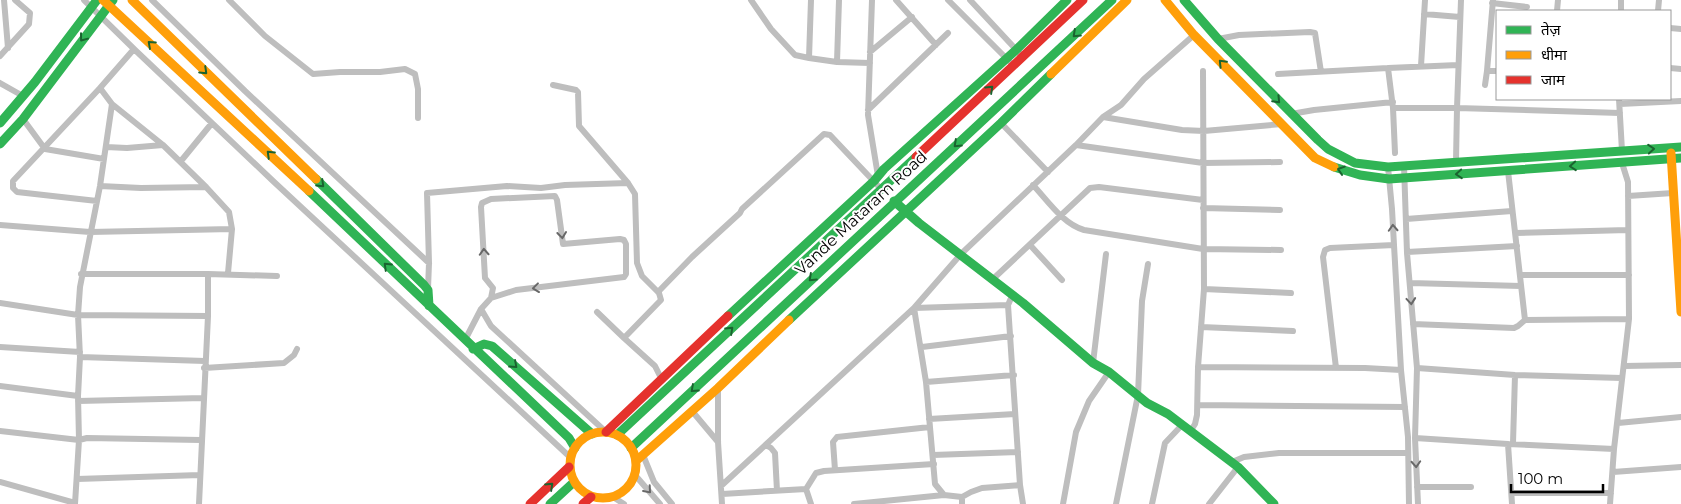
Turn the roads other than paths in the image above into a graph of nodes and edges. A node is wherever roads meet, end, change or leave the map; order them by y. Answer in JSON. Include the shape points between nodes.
{"nodes":[{"id":1,"x":4,"y":0,"type":"edge"},
{"id":2,"x":15,"y":0,"type":"edge"},
{"id":3,"x":84,"y":0,"type":"edge"},
{"id":4,"x":97,"y":0,"type":"edge"},
{"id":5,"x":132,"y":0,"type":"edge"},
{"id":6,"x":152,"y":0,"type":"edge"},
{"id":7,"x":230,"y":0,"type":"edge"},
{"id":8,"x":751,"y":0,"type":"edge"},
{"id":9,"x":811,"y":0,"type":"edge"},
{"id":10,"x":839,"y":0,"type":"edge"},
{"id":11,"x":872,"y":0,"type":"edge"},
{"id":12,"x":896,"y":0,"type":"edge"},
{"id":13,"x":948,"y":0,"type":"edge"},
{"id":14,"x":970,"y":0,"type":"edge"},
{"id":15,"x":1067,"y":0,"type":"edge"},
{"id":16,"x":1084,"y":0,"type":"edge"},
{"id":17,"x":1112,"y":0,"type":"edge"},
{"id":18,"x":1127,"y":0,"type":"edge"},
{"id":19,"x":1165,"y":0,"type":"edge"},
{"id":20,"x":1184,"y":0,"type":"edge"},
{"id":21,"x":1425,"y":0,"type":"edge"},
{"id":22,"x":1461,"y":0,"type":"edge"},
{"id":23,"x":108,"y":2,"type":"edge"},
{"id":24,"x":1492,"y":2,"type":"edge"},
{"id":25,"x":1527,"y":6,"type":"dead end"},
{"id":26,"x":91,"y":8,"type":"junction"},
{"id":27,"x":1424,"y":14,"type":"junction"},
{"id":28,"x":100,"y":16,"type":"junction"},
{"id":29,"x":912,"y":17,"type":"junction"},
{"id":30,"x":1460,"y":17,"type":"junction"},
{"id":31,"x":948,"y":33,"type":"dead end"},
{"id":32,"x":1194,"y":35,"type":"junction"},
{"id":33,"x":1490,"y":37,"type":"junction"},
{"id":34,"x":1496,"y":38,"type":"edge"},
{"id":35,"x":1218,"y":39,"type":"junction"},
{"id":36,"x":936,"y":45,"type":"junction"},
{"id":37,"x":8,"y":48,"type":"junction"},
{"id":38,"x":134,"y":49,"type":"junction"},
{"id":39,"x":1017,"y":49,"type":"junction"},
{"id":40,"x":870,"y":52,"type":"junction"},
{"id":41,"x":0,"y":56,"type":"edge"},
{"id":42,"x":1023,"y":57,"type":"junction"},
{"id":43,"x":809,"y":58,"type":"junction"},
{"id":44,"x":1006,"y":59,"type":"junction"},
{"id":45,"x":837,"y":62,"type":"junction"},
{"id":46,"x":870,"y":63,"type":"junction"},
{"id":47,"x":1458,"y":65,"type":"junction"},
{"id":48,"x":1014,"y":66,"type":"junction"},
{"id":49,"x":1421,"y":66,"type":"junction"},
{"id":50,"x":1388,"y":68,"type":"junction"},
{"id":51,"x":1203,"y":71,"type":"dead end"},
{"id":52,"x":1487,"y":71,"type":"junction"},
{"id":53,"x":1496,"y":71,"type":"edge"},
{"id":54,"x":1321,"y":72,"type":"junction"},
{"id":55,"x":1278,"y":74,"type":"dead end"},
{"id":56,"x":0,"y":83,"type":"edge"},
{"id":57,"x":553,"y":85,"type":"dead end"},
{"id":58,"x":1485,"y":85,"type":"dead end"},
{"id":59,"x":100,"y":88,"type":"junction"},
{"id":60,"x":23,"y":96,"type":"junction"},
{"id":61,"x":1619,"y":101,"type":"edge"},
{"id":62,"x":1681,"y":101,"type":"edge"},
{"id":63,"x":112,"y":104,"type":"junction"},
{"id":64,"x":1393,"y":105,"type":"junction"},
{"id":65,"x":1457,"y":108,"type":"junction"},
{"id":66,"x":868,"y":110,"type":"junction"},
{"id":67,"x":1620,"y":113,"type":"junction"},
{"id":68,"x":1291,"y":114,"type":"junction"},
{"id":69,"x":1103,"y":117,"type":"junction"},
{"id":70,"x":418,"y":118,"type":"dead end"},
{"id":71,"x":23,"y":119,"type":"junction"},
{"id":72,"x":0,"y":123,"type":"edge"},
{"id":73,"x":212,"y":123,"type":"junction"},
{"id":74,"x":1001,"y":123,"type":"junction"},
{"id":75,"x":1282,"y":124,"type":"junction"},
{"id":76,"x":1204,"y":131,"type":"junction"},
{"id":77,"x":0,"y":144,"type":"edge"},
{"id":78,"x":163,"y":145,"type":"junction"},
{"id":79,"x":1076,"y":145,"type":"junction"},
{"id":80,"x":106,"y":147,"type":"junction"},
{"id":81,"x":1681,"y":147,"type":"edge"},
{"id":82,"x":45,"y":148,"type":"junction"},
{"id":83,"x":1670,"y":148,"type":"junction"},
{"id":84,"x":1622,"y":151,"type":"junction"},
{"id":85,"x":1395,"y":153,"type":"dead end"},
{"id":86,"x":1671,"y":158,"type":"junction"},
{"id":87,"x":1681,"y":158,"type":"edge"},
{"id":88,"x":104,"y":159,"type":"junction"},
{"id":89,"x":180,"y":161,"type":"junction"},
{"id":90,"x":1456,"y":161,"type":"junction"},
{"id":91,"x":1280,"y":162,"type":"dead end"},
{"id":92,"x":1203,"y":163,"type":"junction"},
{"id":93,"x":1622,"y":163,"type":"junction"},
{"id":94,"x":1404,"y":166,"type":"junction"},
{"id":95,"x":1388,"y":167,"type":"junction"},
{"id":96,"x":1508,"y":171,"type":"junction"},
{"id":97,"x":1048,"y":172,"type":"junction"},
{"id":98,"x":876,"y":178,"type":"junction"},
{"id":99,"x":1404,"y":178,"type":"junction"},
{"id":100,"x":1389,"y":179,"type":"junction"},
{"id":101,"x":628,"y":183,"type":"junction"},
{"id":102,"x":1033,"y":185,"type":"junction"},
{"id":103,"x":100,"y":186,"type":"junction"},
{"id":104,"x":206,"y":187,"type":"junction"},
{"id":105,"x":882,"y":190,"type":"junction"},
{"id":106,"x":1673,"y":193,"type":"junction"},
{"id":107,"x":1628,"y":196,"type":"junction"},
{"id":108,"x":96,"y":201,"type":"junction"},
{"id":109,"x":894,"y":201,"type":"junction"},
{"id":110,"x":1203,"y":204,"type":"junction"},
{"id":111,"x":1280,"y":210,"type":"dead end"},
{"id":112,"x":1512,"y":211,"type":"junction"},
{"id":113,"x":904,"y":212,"type":"junction"},
{"id":114,"x":1061,"y":216,"type":"junction"},
{"id":115,"x":1406,"y":219,"type":"junction"},
{"id":116,"x":0,"y":224,"type":"edge"},
{"id":117,"x":232,"y":229,"type":"junction"},
{"id":118,"x":1628,"y":230,"type":"junction"},
{"id":119,"x":90,"y":232,"type":"junction"},
{"id":120,"x":1516,"y":233,"type":"junction"},
{"id":121,"x":1030,"y":245,"type":"junction"},
{"id":122,"x":1394,"y":245,"type":"junction"},
{"id":123,"x":1517,"y":246,"type":"junction"},
{"id":124,"x":1679,"y":246,"type":"edge"},
{"id":125,"x":1203,"y":249,"type":"junction"},
{"id":126,"x":1281,"y":250,"type":"dead end"},
{"id":127,"x":1407,"y":252,"type":"junction"},
{"id":128,"x":961,"y":254,"type":"junction"},
{"id":129,"x":1106,"y":254,"type":"dead end"},
{"id":130,"x":429,"y":263,"type":"junction"},
{"id":131,"x":1148,"y":264,"type":"dead end"},
{"id":132,"x":81,"y":274,"type":"junction"},
{"id":133,"x":208,"y":274,"type":"junction"},
{"id":134,"x":228,"y":274,"type":"junction"},
{"id":135,"x":1521,"y":275,"type":"junction"},
{"id":136,"x":1629,"y":275,"type":"junction"},
{"id":137,"x":277,"y":276,"type":"dead end"},
{"id":138,"x":993,"y":279,"type":"junction"},
{"id":139,"x":1062,"y":280,"type":"dead end"},
{"id":140,"x":1410,"y":284,"type":"junction"},
{"id":141,"x":1521,"y":286,"type":"junction"},
{"id":142,"x":1204,"y":289,"type":"junction"},
{"id":143,"x":428,"y":290,"type":"junction"},
{"id":144,"x":658,"y":292,"type":"junction"},
{"id":145,"x":1291,"y":293,"type":"dead end"},
{"id":146,"x":1012,"y":296,"type":"junction"},
{"id":147,"x":491,"y":298,"type":"junction"},
{"id":148,"x":0,"y":303,"type":"edge"},
{"id":149,"x":426,"y":303,"type":"junction"},
{"id":150,"x":1008,"y":305,"type":"junction"},
{"id":151,"x":914,"y":308,"type":"junction"},
{"id":152,"x":481,"y":309,"type":"junction"},
{"id":153,"x":597,"y":312,"type":"dead end"},
{"id":154,"x":1681,"y":312,"type":"edge"},
{"id":155,"x":78,"y":315,"type":"junction"},
{"id":156,"x":208,"y":316,"type":"junction"},
{"id":157,"x":1629,"y":319,"type":"junction"},
{"id":158,"x":1525,"y":320,"type":"junction"},
{"id":159,"x":1413,"y":324,"type":"junction"},
{"id":160,"x":1201,"y":327,"type":"junction"},
{"id":161,"x":1293,"y":331,"type":"dead end"},
{"id":162,"x":1011,"y":336,"type":"junction"},
{"id":163,"x":624,"y":338,"type":"junction"},
{"id":164,"x":465,"y":340,"type":"junction"},
{"id":165,"x":0,"y":347,"type":"edge"},
{"id":166,"x":922,"y":347,"type":"junction"},
{"id":167,"x":473,"y":348,"type":"junction"},
{"id":168,"x":297,"y":349,"type":"dead end"},
{"id":169,"x":80,"y":355,"type":"junction"},
{"id":170,"x":1093,"y":363,"type":"junction"},
{"id":171,"x":204,"y":365,"type":"junction"},
{"id":172,"x":1681,"y":365,"type":"edge"},
{"id":173,"x":1624,"y":366,"type":"junction"},
{"id":174,"x":1198,"y":367,"type":"junction"},
{"id":175,"x":1336,"y":368,"type":"junction"},
{"id":176,"x":1416,"y":368,"type":"junction"},
{"id":177,"x":1401,"y":370,"type":"junction"},
{"id":178,"x":1109,"y":372,"type":"junction"},
{"id":179,"x":1014,"y":375,"type":"junction"},
{"id":180,"x":1515,"y":375,"type":"junction"},
{"id":181,"x":661,"y":378,"type":"junction"},
{"id":182,"x":1622,"y":378,"type":"junction"},
{"id":183,"x":926,"y":382,"type":"junction"},
{"id":184,"x":0,"y":386,"type":"edge"},
{"id":185,"x":718,"y":388,"type":"junction"},
{"id":186,"x":1138,"y":395,"type":"junction"},
{"id":187,"x":203,"y":398,"type":"junction"},
{"id":188,"x":78,"y":399,"type":"junction"},
{"id":189,"x":1198,"y":406,"type":"junction"},
{"id":190,"x":1405,"y":407,"type":"junction"},
{"id":191,"x":692,"y":411,"type":"junction"},
{"id":192,"x":1015,"y":414,"type":"junction"},
{"id":193,"x":1681,"y":417,"type":"edge"},
{"id":194,"x":929,"y":419,"type":"junction"},
{"id":195,"x":1618,"y":423,"type":"junction"},
{"id":196,"x":1182,"y":425,"type":"junction"},
{"id":197,"x":930,"y":427,"type":"junction"},
{"id":198,"x":0,"y":431,"type":"edge"},
{"id":199,"x":606,"y":432,"type":"junction"},
{"id":200,"x":1190,"y":432,"type":"junction"},
{"id":201,"x":592,"y":434,"type":"junction"},
{"id":202,"x":618,"y":435,"type":"junction"},
{"id":203,"x":1415,"y":438,"type":"junction"},
{"id":204,"x":79,"y":440,"type":"junction"},
{"id":205,"x":201,"y":440,"type":"junction"},
{"id":206,"x":718,"y":442,"type":"junction"},
{"id":207,"x":1511,"y":444,"type":"junction"},
{"id":208,"x":766,"y":445,"type":"junction"},
{"id":209,"x":574,"y":448,"type":"junction"},
{"id":210,"x":632,"y":448,"type":"junction"},
{"id":211,"x":1614,"y":449,"type":"junction"},
{"id":212,"x":1018,"y":452,"type":"junction"},
{"id":213,"x":1408,"y":453,"type":"junction"},
{"id":214,"x":933,"y":455,"type":"junction"},
{"id":215,"x":639,"y":458,"type":"junction"},
{"id":216,"x":570,"y":462,"type":"junction"},
{"id":217,"x":934,"y":464,"type":"junction"},
{"id":218,"x":1235,"y":464,"type":"junction"},
{"id":219,"x":1681,"y":467,"type":"edge"},
{"id":220,"x":835,"y":470,"type":"junction"},
{"id":221,"x":1613,"y":472,"type":"junction"},
{"id":222,"x":200,"y":475,"type":"junction"},
{"id":223,"x":635,"y":475,"type":"junction"},
{"id":224,"x":77,"y":479,"type":"junction"},
{"id":225,"x":0,"y":482,"type":"edge"},
{"id":226,"x":574,"y":482,"type":"junction"},
{"id":227,"x":1020,"y":485,"type":"junction"},
{"id":228,"x":721,"y":486,"type":"junction"},
{"id":229,"x":1471,"y":487,"type":"dead end"},
{"id":230,"x":1417,"y":488,"type":"junction"},
{"id":231,"x":806,"y":489,"type":"junction"},
{"id":232,"x":777,"y":491,"type":"junction"},
{"id":233,"x":1512,"y":493,"type":"junction"},
{"id":234,"x":1612,"y":493,"type":"junction"},
{"id":235,"x":722,"y":494,"type":"junction"},
{"id":236,"x":944,"y":495,"type":"junction"},
{"id":237,"x":962,"y":496,"type":"junction"},
{"id":238,"x":591,"y":497,"type":"junction"},
{"id":239,"x":607,"y":500,"type":"edge"},
{"id":240,"x":1269,"y":502,"type":"edge"},
{"id":241,"x":75,"y":504,"type":"edge"},
{"id":242,"x":199,"y":504,"type":"edge"},
{"id":243,"x":530,"y":504,"type":"edge"},
{"id":244,"x":550,"y":504,"type":"edge"},
{"id":245,"x":583,"y":504,"type":"edge"},
{"id":246,"x":624,"y":504,"type":"edge"},
{"id":247,"x":660,"y":504,"type":"edge"},
{"id":248,"x":672,"y":504,"type":"edge"},
{"id":249,"x":722,"y":504,"type":"edge"},
{"id":250,"x":810,"y":504,"type":"edge"},
{"id":251,"x":854,"y":504,"type":"edge"},
{"id":252,"x":962,"y":504,"type":"edge"},
{"id":253,"x":1023,"y":504,"type":"edge"},
{"id":254,"x":1063,"y":504,"type":"edge"},
{"id":255,"x":1116,"y":504,"type":"edge"},
{"id":256,"x":1152,"y":504,"type":"edge"},
{"id":257,"x":1209,"y":504,"type":"edge"},
{"id":258,"x":1409,"y":504,"type":"edge"},
{"id":259,"x":1418,"y":504,"type":"edge"},
{"id":260,"x":1512,"y":504,"type":"edge"},
{"id":261,"x":1610,"y":504,"type":"edge"}],
"edges":[{"from":1,"to":37,"type":"street"},
{"from":2,"to":37,"type":"street","via":[[30,13],[30,18],[29,24]]},
{"from":3,"to":26,"type":"street"},
{"from":4,"to":26,"type":"street"},
{"from":5,"to":143,"type":"street","one_way":true},
{"from":6,"to":130,"type":"street"},
{"from":7,"to":70,"type":"street","via":[[265,36],[313,74],[405,69],[415,74]]},
{"from":8,"to":43,"type":"street","via":[[795,55]]},
{"from":9,"to":43,"type":"street"},
{"from":10,"to":45,"type":"street"},
{"from":11,"to":40,"type":"street"},
{"from":12,"to":29,"type":"street"},
{"from":13,"to":44,"type":"street"},
{"from":14,"to":39,"type":"street"},
{"from":15,"to":39,"type":"street"},
{"from":16,"to":42,"type":"street","name":"Vande Mataram Road"},
{"from":17,"to":109,"type":"street","name":"Vande Mataram Road","one_way":true},
{"from":18,"to":74,"type":"street"},
{"from":19,"to":32,"type":"street"},
{"from":20,"to":35,"type":"street"},
{"from":21,"to":27,"type":"street"},
{"from":22,"to":30,"type":"street"},
{"from":23,"to":28,"type":"street"},
{"from":149,"to":23,"type":"street","one_way":true},
{"from":24,"to":25,"type":"street"},
{"from":24,"to":33,"type":"street"},
{"from":26,"to":28,"type":"street"},
{"from":26,"to":60,"type":"street"},
{"from":27,"to":30,"type":"street"},
{"from":27,"to":49,"type":"street"},
{"from":28,"to":38,"type":"street"},
{"from":28,"to":71,"type":"street","one_way":true},
{"from":29,"to":36,"type":"street"},
{"from":29,"to":40,"type":"street"},
{"from":30,"to":47,"type":"street"},
{"from":31,"to":36,"type":"street"},
{"from":32,"to":69,"type":"street","via":[[1144,79],[1121,105]]},
{"from":75,"to":32,"type":"street","one_way":true},
{"from":33,"to":34,"type":"street"},
{"from":33,"to":52,"type":"street"},
{"from":35,"to":54,"type":"street","via":[[1239,35],[1315,33]]},
{"from":35,"to":68,"type":"street","one_way":true},
{"from":36,"to":66,"type":"street"},
{"from":37,"to":41,"type":"street"},
{"from":38,"to":59,"type":"street"},
{"from":38,"to":73,"type":"street"},
{"from":39,"to":42,"type":"street"},
{"from":39,"to":44,"type":"street"},
{"from":40,"to":46,"type":"street"},
{"from":42,"to":48,"type":"street","name":"Vande Mataram Road"},
{"from":43,"to":45,"type":"street"},
{"from":44,"to":48,"type":"street"},
{"from":44,"to":98,"type":"street"},
{"from":45,"to":46,"type":"street"},
{"from":46,"to":66,"type":"street"},
{"from":47,"to":49,"type":"street"},
{"from":47,"to":65,"type":"street"},
{"from":105,"to":48,"type":"street","name":"Vande Mataram Road","one_way":true},
{"from":49,"to":50,"type":"street"},
{"from":50,"to":54,"type":"street"},
{"from":50,"to":64,"type":"street"},
{"from":51,"to":76,"type":"street"},
{"from":52,"to":53,"type":"street"},
{"from":52,"to":58,"type":"street"},
{"from":54,"to":55,"type":"street"},
{"from":56,"to":60,"type":"street"},
{"from":57,"to":101,"type":"street","via":[[578,92],[579,126]]},
{"from":59,"to":63,"type":"street"},
{"from":59,"to":82,"type":"street"},
{"from":60,"to":72,"type":"street"},
{"from":61,"to":62,"type":"street"},
{"from":61,"to":67,"type":"street"},
{"from":63,"to":78,"type":"street"},
{"from":63,"to":80,"type":"street"},
{"from":64,"to":65,"type":"street"},
{"from":64,"to":68,"type":"street","via":[[1323,108]]},
{"from":64,"to":85,"type":"street"},
{"from":65,"to":67,"type":"street"},
{"from":65,"to":90,"type":"street"},
{"from":66,"to":98,"type":"street"},
{"from":67,"to":84,"type":"street"},
{"from":68,"to":95,"type":"street","via":[[1337,154],[1355,163]]},
{"from":69,"to":76,"type":"street"},
{"from":69,"to":79,"type":"street"},
{"from":71,"to":77,"type":"street"},
{"from":71,"to":82,"type":"street"},
{"from":73,"to":89,"type":"street"},
{"from":73,"to":216,"type":"street"},
{"from":74,"to":97,"type":"street"},
{"from":74,"to":113,"type":"street"},
{"from":75,"to":76,"type":"street"},
{"from":100,"to":75,"type":"street","one_way":true,"via":[[1335,169],[1315,158]]},
{"from":76,"to":92,"type":"street"},
{"from":78,"to":80,"type":"street"},
{"from":78,"to":89,"type":"street"},
{"from":79,"to":92,"type":"street"},
{"from":79,"to":97,"type":"street"},
{"from":80,"to":88,"type":"street"},
{"from":81,"to":83,"type":"street"},
{"from":82,"to":88,"type":"street"},
{"from":82,"to":108,"type":"street","via":[[13,181],[13,188],[17,192]]},
{"from":84,"to":83,"type":"street","one_way":true},
{"from":83,"to":86,"type":"street"},
{"from":84,"to":90,"type":"street"},
{"from":86,"to":87,"type":"street"},
{"from":86,"to":93,"type":"street"},
{"from":86,"to":106,"type":"street"},
{"from":88,"to":103,"type":"street"},
{"from":89,"to":104,"type":"street"},
{"from":90,"to":94,"type":"street"},
{"from":91,"to":92,"type":"street"},
{"from":92,"to":110,"type":"street"},
{"from":93,"to":96,"type":"street","one_way":true},
{"from":93,"to":107,"type":"street","via":[[1628,182]]},
{"from":94,"to":95,"type":"street"},
{"from":94,"to":99,"type":"street"},
{"from":95,"to":100,"type":"street"},
{"from":96,"to":99,"type":"street","one_way":true},
{"from":96,"to":112,"type":"street"},
{"from":97,"to":102,"type":"street"},
{"from":98,"to":105,"type":"street"},
{"from":98,"to":144,"type":"street","via":[[830,135],[824,134]]},
{"from":98,"to":181,"type":"street"},
{"from":99,"to":100,"type":"street"},
{"from":99,"to":115,"type":"street"},
{"from":122,"to":100,"type":"street","one_way":true},
{"from":101,"to":130,"type":"street","via":[[541,188],[507,186],[427,193]]},
{"from":101,"to":144,"type":"street","via":[[636,194],[637,263],[642,276]]},
{"from":102,"to":114,"type":"street"},
{"from":102,"to":128,"type":"street"},
{"from":103,"to":104,"type":"street"},
{"from":103,"to":108,"type":"street"},
{"from":104,"to":117,"type":"street","via":[[229,212]]},
{"from":202,"to":105,"type":"street","name":"Vande Mataram Road","one_way":true},
{"from":106,"to":107,"type":"street"},
{"from":106,"to":124,"type":"street"},
{"from":107,"to":118,"type":"street"},
{"from":108,"to":119,"type":"street"},
{"from":109,"to":113,"type":"street"},
{"from":109,"to":210,"type":"street","name":"Vande Mataram Road","one_way":true},
{"from":110,"to":111,"type":"street"},
{"from":110,"to":114,"type":"street","via":[[1099,187],[1086,191]]},
{"from":110,"to":125,"type":"street"},
{"from":112,"to":115,"type":"street"},
{"from":112,"to":120,"type":"street"},
{"from":113,"to":128,"type":"street"},
{"from":113,"to":185,"type":"street"},
{"from":114,"to":121,"type":"street"},
{"from":114,"to":125,"type":"street","via":[[1084,230]]},
{"from":115,"to":127,"type":"street"},
{"from":116,"to":119,"type":"street"},
{"from":117,"to":119,"type":"street"},
{"from":117,"to":134,"type":"street"},
{"from":118,"to":120,"type":"street"},
{"from":118,"to":136,"type":"street"},
{"from":119,"to":132,"type":"street"},
{"from":120,"to":123,"type":"street"},
{"from":121,"to":138,"type":"street"},
{"from":121,"to":139,"type":"street"},
{"from":122,"to":175,"type":"street","via":[[1325,250],[1323,257]]},
{"from":122,"to":177,"type":"street"},
{"from":123,"to":127,"type":"street"},
{"from":123,"to":135,"type":"street"},
{"from":124,"to":154,"type":"street"},
{"from":125,"to":126,"type":"street"},
{"from":125,"to":142,"type":"street"},
{"from":127,"to":140,"type":"street"},
{"from":128,"to":138,"type":"street"},
{"from":128,"to":151,"type":"street"},
{"from":129,"to":170,"type":"street"},
{"from":130,"to":143,"type":"street"},
{"from":131,"to":186,"type":"street","via":[[1142,301]]},
{"from":132,"to":133,"type":"street"},
{"from":132,"to":155,"type":"street"},
{"from":133,"to":134,"type":"street"},
{"from":133,"to":156,"type":"street"},
{"from":134,"to":137,"type":"street"},
{"from":135,"to":136,"type":"street"},
{"from":135,"to":141,"type":"street"},
{"from":136,"to":157,"type":"street"},
{"from":138,"to":146,"type":"street"},
{"from":140,"to":141,"type":"street"},
{"from":140,"to":159,"type":"street","one_way":true},
{"from":141,"to":158,"type":"street"},
{"from":142,"to":145,"type":"street"},
{"from":142,"to":160,"type":"street"},
{"from":143,"to":149,"type":"street"},
{"from":144,"to":163,"type":"street","via":[[661,300]]},
{"from":146,"to":150,"type":"street"},
{"from":146,"to":170,"type":"street"},
{"from":147,"to":147,"type":"street","one_way":true,"via":[[493,288],[486,278],[481,207],[491,199],[555,196],[563,244],[620,238],[626,244],[624,277],[516,290]]},
{"from":147,"to":152,"type":"street"},
{"from":148,"to":155,"type":"street"},
{"from":149,"to":164,"type":"street"},
{"from":150,"to":151,"type":"street"},
{"from":150,"to":162,"type":"street"},
{"from":151,"to":166,"type":"street"},
{"from":151,"to":208,"type":"street"},
{"from":152,"to":164,"type":"street"},
{"from":152,"to":199,"type":"street","via":[[491,326]]},
{"from":153,"to":163,"type":"street"},
{"from":155,"to":156,"type":"street"},
{"from":155,"to":169,"type":"street"},
{"from":156,"to":171,"type":"street"},
{"from":157,"to":158,"type":"street"},
{"from":157,"to":173,"type":"street"},
{"from":158,"to":159,"type":"street","via":[[1514,328]]},
{"from":159,"to":176,"type":"street"},
{"from":160,"to":161,"type":"street"},
{"from":160,"to":174,"type":"street"},
{"from":162,"to":166,"type":"street"},
{"from":162,"to":179,"type":"street"},
{"from":163,"to":181,"type":"street","via":[[655,366]]},
{"from":164,"to":167,"type":"street"},
{"from":165,"to":169,"type":"street"},
{"from":166,"to":183,"type":"street"},
{"from":167,"to":201,"type":"street","one_way":true,"via":[[484,344],[492,346]]},
{"from":167,"to":209,"type":"street","via":[[569,438]]},
{"from":168,"to":171,"type":"street","via":[[294,356],[284,363]]},
{"from":169,"to":171,"type":"street"},
{"from":169,"to":188,"type":"street"},
{"from":170,"to":178,"type":"street"},
{"from":171,"to":187,"type":"street"},
{"from":172,"to":173,"type":"street"},
{"from":173,"to":182,"type":"street"},
{"from":174,"to":175,"type":"street"},
{"from":174,"to":189,"type":"street"},
{"from":175,"to":177,"type":"street"},
{"from":176,"to":180,"type":"street"},
{"from":176,"to":203,"type":"street"},
{"from":177,"to":190,"type":"street"},
{"from":178,"to":186,"type":"street"},
{"from":178,"to":254,"type":"street","via":[[1090,401],[1076,432]]},
{"from":179,"to":183,"type":"street"},
{"from":179,"to":192,"type":"street"},
{"from":180,"to":182,"type":"street"},
{"from":180,"to":207,"type":"street"},
{"from":181,"to":199,"type":"street"},
{"from":182,"to":195,"type":"street"},
{"from":183,"to":194,"type":"street"},
{"from":184,"to":188,"type":"street"},
{"from":185,"to":191,"type":"street"},
{"from":185,"to":206,"type":"street"},
{"from":186,"to":196,"type":"street"},
{"from":186,"to":255,"type":"street"},
{"from":187,"to":188,"type":"street"},
{"from":187,"to":205,"type":"street"},
{"from":188,"to":204,"type":"street"},
{"from":189,"to":190,"type":"street"},
{"from":189,"to":200,"type":"street"},
{"from":190,"to":213,"type":"street"},
{"from":191,"to":206,"type":"street"},
{"from":191,"to":215,"type":"street"},
{"from":192,"to":194,"type":"street"},
{"from":192,"to":212,"type":"street"},
{"from":193,"to":195,"type":"street"},
{"from":194,"to":197,"type":"street"},
{"from":195,"to":211,"type":"street"},
{"from":196,"to":200,"type":"street"},
{"from":196,"to":256,"type":"street","via":[[1165,443]]},
{"from":197,"to":214,"type":"street"},
{"from":197,"to":220,"type":"street","via":[[837,437],[833,442]]},
{"from":198,"to":204,"type":"street"},
{"from":199,"to":201,"type":"street"},
{"from":199,"to":202,"type":"street"},
{"from":200,"to":218,"type":"street"},
{"from":201,"to":209,"type":"street"},
{"from":202,"to":210,"type":"street"},
{"from":203,"to":207,"type":"street"},
{"from":203,"to":230,"type":"street","one_way":true},
{"from":204,"to":205,"type":"street"},
{"from":204,"to":224,"type":"street"},
{"from":205,"to":222,"type":"street"},
{"from":206,"to":228,"type":"street"},
{"from":207,"to":211,"type":"street"},
{"from":207,"to":233,"type":"street"},
{"from":208,"to":228,"type":"street"},
{"from":208,"to":232,"type":"street","via":[[775,453]]},
{"from":209,"to":216,"type":"street"},
{"from":210,"to":215,"type":"street"},
{"from":211,"to":221,"type":"street"},
{"from":212,"to":214,"type":"street"},
{"from":212,"to":227,"type":"street"},
{"from":213,"to":218,"type":"street","via":[[1279,453],[1244,457]]},
{"from":213,"to":258,"type":"street"},
{"from":214,"to":217,"type":"street"},
{"from":215,"to":223,"type":"street"},
{"from":215,"to":248,"type":"street"},
{"from":216,"to":226,"type":"street"},
{"from":243,"to":216,"type":"street","one_way":true},
{"from":217,"to":220,"type":"street"},
{"from":217,"to":236,"type":"street","via":[[935,484]]},
{"from":218,"to":240,"type":"street"},
{"from":218,"to":257,"type":"street"},
{"from":219,"to":221,"type":"street"},
{"from":220,"to":231,"type":"street","via":[[816,474]]},
{"from":221,"to":234,"type":"street"},
{"from":222,"to":224,"type":"street"},
{"from":222,"to":242,"type":"street"},
{"from":223,"to":239,"type":"street","via":[[629,488]]},
{"from":223,"to":247,"type":"street","one_way":true},
{"from":224,"to":241,"type":"street"},
{"from":225,"to":241,"type":"street"},
{"from":226,"to":238,"type":"street"},
{"from":226,"to":244,"type":"street"},
{"from":227,"to":237,"type":"street","via":[[982,488]]},
{"from":227,"to":253,"type":"street"},
{"from":228,"to":235,"type":"street"},
{"from":229,"to":230,"type":"street"},
{"from":230,"to":259,"type":"street"},
{"from":231,"to":232,"type":"street"},
{"from":231,"to":250,"type":"street"},
{"from":232,"to":235,"type":"street"},
{"from":233,"to":234,"type":"street"},
{"from":233,"to":260,"type":"street"},
{"from":234,"to":261,"type":"street"},
{"from":235,"to":249,"type":"street"},
{"from":236,"to":237,"type":"street"},
{"from":236,"to":251,"type":"street"},
{"from":237,"to":252,"type":"street"},
{"from":238,"to":239,"type":"street"},
{"from":238,"to":245,"type":"street"},
{"from":239,"to":246,"type":"street"}]}
